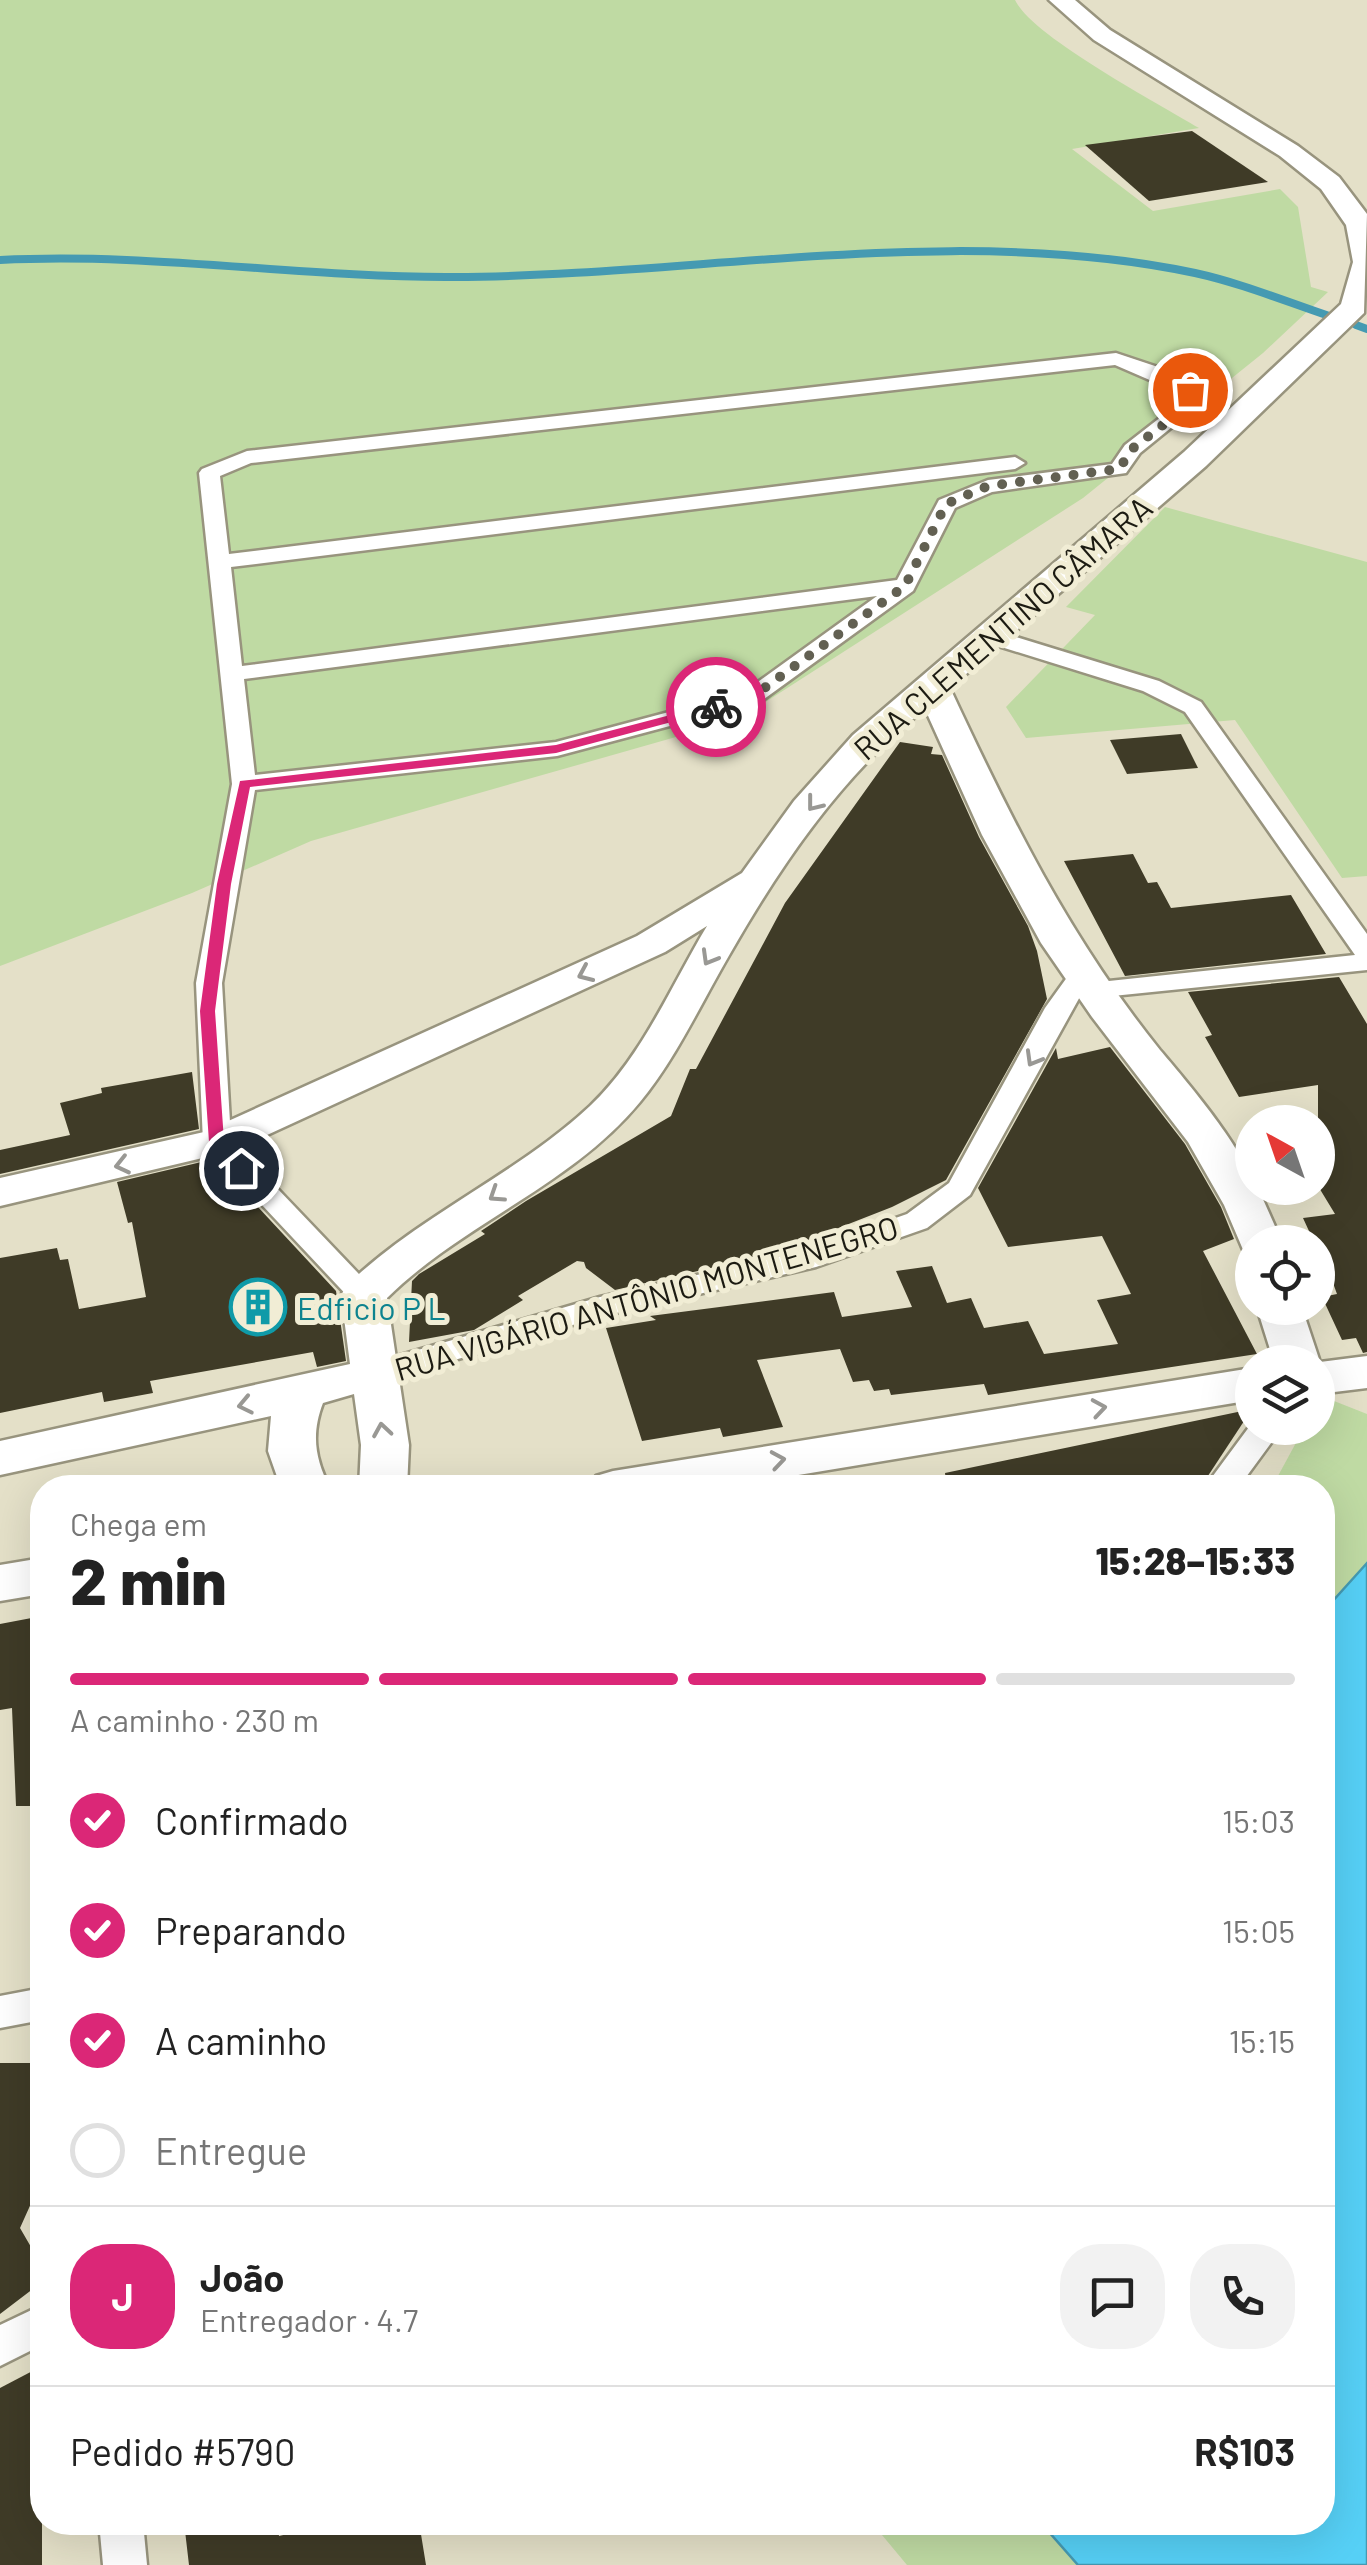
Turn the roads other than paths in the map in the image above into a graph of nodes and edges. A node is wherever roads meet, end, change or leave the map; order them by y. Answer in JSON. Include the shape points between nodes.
{"nodes":[{"id":1,"x":1062,"y":0,"type":"edge"},
{"id":2,"x":1359,"y":302,"type":"edge"},
{"id":3,"x":1132,"y":449,"type":"junction"},
{"id":4,"x":219,"y":562,"type":"junction"},
{"id":5,"x":905,"y":586,"type":"junction"},
{"id":6,"x":987,"y":634,"type":"junction"},
{"id":7,"x":232,"y":674,"type":"junction"},
{"id":8,"x":932,"y":686,"type":"junction"},
{"id":9,"x":244,"y":784,"type":"junction"},
{"id":10,"x":762,"y":876,"type":"junction"},
{"id":11,"x":1367,"y":953,"type":"edge"},
{"id":12,"x":1367,"y":962,"type":"edge"},
{"id":13,"x":1087,"y":982,"type":"junction"},
{"id":14,"x":217,"y":1142,"type":"junction"},
{"id":15,"x":0,"y":1192,"type":"edge"},
{"id":16,"x":1253,"y":1225,"type":"edge"},
{"id":17,"x":364,"y":1295,"type":"junction"},
{"id":18,"x":1367,"y":1372,"type":"edge"},
{"id":19,"x":374,"y":1373,"type":"junction"},
{"id":20,"x":1335,"y":1376,"type":"edge"},
{"id":21,"x":1235,"y":1387,"type":"edge"},
{"id":22,"x":306,"y":1392,"type":"junction"},
{"id":23,"x":1253,"y":1445,"type":"edge"},
{"id":24,"x":0,"y":1458,"type":"edge"},
{"id":25,"x":301,"y":1475,"type":"edge"},
{"id":26,"x":384,"y":1475,"type":"edge"},
{"id":27,"x":693,"y":1475,"type":"edge"},
{"id":28,"x":1230,"y":1475,"type":"edge"},
{"id":29,"x":30,"y":1578,"type":"edge"},
{"id":30,"x":0,"y":1583,"type":"edge"},
{"id":31,"x":30,"y":2006,"type":"edge"},
{"id":32,"x":0,"y":2012,"type":"edge"},
{"id":33,"x":30,"y":2331,"type":"edge"},
{"id":34,"x":0,"y":2347,"type":"edge"},
{"id":35,"x":122,"y":2535,"type":"edge"},
{"id":36,"x":125,"y":2565,"type":"edge"}],
"edges":[{"from":1,"to":2,"type":"main road","via":[[1102,35],[1330,182],[1359,225],[1366,262]]},
{"from":2,"to":6,"type":"main road","name":"RUA CLEMENTINO CÂMARA","via":[[1195,459]]},
{"from":3,"to":4,"type":"street"},
{"from":3,"to":4,"type":"street","via":[[1194,401],[1190,390],[1116,359],[248,457],[209,472]]},
{"from":3,"to":5,"type":"street","via":[[1119,469],[988,486],[946,504]]},
{"from":4,"to":7,"type":"street"},
{"from":5,"to":7,"type":"street"},
{"from":5,"to":9,"type":"street","via":[[752,697],[556,749]]},
{"from":6,"to":8,"type":"main road","name":"RUA CLEMENTINO CÂMARA"},
{"from":6,"to":11,"type":"street","via":[[1151,686],[1193,707]]},
{"from":7,"to":9,"type":"street"},
{"from":8,"to":10,"type":"main road","name":"RUA CLEMENTINO CÂMARA","one_way":true,"via":[[858,748]]},
{"from":8,"to":13,"type":"main road","via":[[985,801]]},
{"from":9,"to":14,"type":"street","via":[[208,1011]]},
{"from":10,"to":14,"type":"main road","name":"RUA CLEMENTINO CÂMARA","one_way":true,"via":[[651,944]]},
{"from":10,"to":17,"type":"main road","one_way":true,"via":[[651,1058],[607,1113],[399,1261]]},
{"from":12,"to":13,"type":"street"},
{"from":13,"to":16,"type":"main road","via":[[1232,1176]]},
{"from":13,"to":19,"type":"street","name":"RUA VIGÁRIO ANTÔNIO MONTENEGRO","one_way":true,"via":[[1058,1008],[960,1190],[918,1221],[805,1260],[600,1307]]},
{"from":14,"to":15,"type":"main road","name":"RUA CLEMENTINO CÂMARA","one_way":true},
{"from":14,"to":17,"type":"street"},
{"from":17,"to":19,"type":"main road"},
{"from":18,"to":20,"type":"main road"},
{"from":19,"to":22,"type":"main road"},
{"from":26,"to":19,"type":"main road","one_way":true},
{"from":27,"to":21,"type":"main road","one_way":true},
{"from":22,"to":24,"type":"main road","one_way":true},
{"from":22,"to":25,"type":"main road","via":[[293,1412],[289,1445]]},
{"from":23,"to":28,"type":"street"},
{"from":29,"to":30,"type":"main road"},
{"from":31,"to":32,"type":"street"},
{"from":33,"to":34,"type":"street"},
{"from":35,"to":36,"type":"street"}]}
